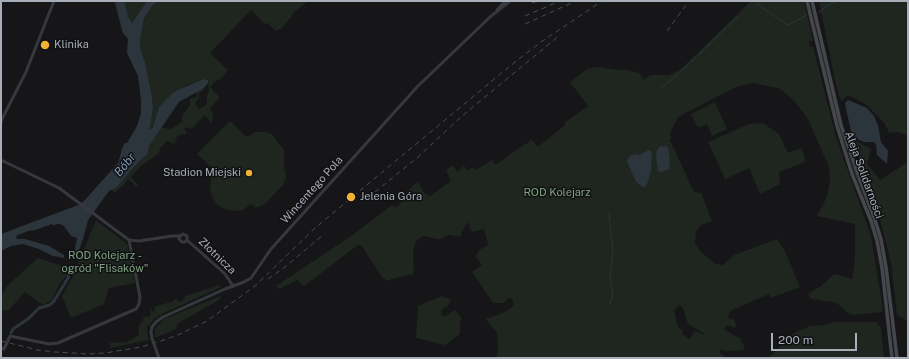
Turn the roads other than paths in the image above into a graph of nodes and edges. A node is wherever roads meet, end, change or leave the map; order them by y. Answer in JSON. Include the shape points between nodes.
{"nodes":[{"id":1,"x":54,"y":1,"type":"edge"},
{"id":2,"x":505,"y":1,"type":"edge"},
{"id":3,"x":510,"y":1,"type":"edge"},
{"id":4,"x":807,"y":1,"type":"edge"},
{"id":5,"x":812,"y":1,"type":"edge"},
{"id":6,"x":492,"y":16,"type":"junction"},
{"id":7,"x":1,"y":123,"type":"edge"},
{"id":8,"x":1,"y":160,"type":"edge"},
{"id":9,"x":180,"y":236,"type":"junction"},
{"id":10,"x":130,"y":240,"type":"junction"},
{"id":11,"x":187,"y":240,"type":"junction"},
{"id":12,"x":233,"y":286,"type":"junction"},
{"id":13,"x":2,"y":349,"type":"edge"},
{"id":14,"x":159,"y":358,"type":"edge"},
{"id":15,"x":892,"y":358,"type":"edge"},
{"id":16,"x":897,"y":358,"type":"edge"}],
"edges":[{"from":1,"to":7,"type":"street","via":[[26,72]]},
{"from":2,"to":6,"type":"street","name":"Wincentego Pola"},
{"from":3,"to":6,"type":"street","name":"Wincentego Pola"},
{"from":4,"to":15,"type":"main road","name":"Aleja Solidarności","via":[[837,126],[877,241]]},
{"from":5,"to":16,"type":"main road","name":"Aleja Solidarności","via":[[841,125],[882,244]]},
{"from":6,"to":12,"type":"street","name":"Wincentego Pola","via":[[418,86],[271,249],[253,275]]},
{"from":8,"to":10,"type":"street","via":[[59,188]]},
{"from":9,"to":10,"type":"street","via":[[135,242]]},
{"from":9,"to":11,"type":"street","via":[[185,234]]},
{"from":9,"to":11,"type":"street","via":[[182,242]]},
{"from":10,"to":13,"type":"street","via":[[140,294],[139,304],[134,310],[58,343],[49,344],[10,336]]},
{"from":11,"to":12,"type":"street","name":"Złotnicza","via":[[225,274]]},
{"from":12,"to":14,"type":"street","name":"Wincentego Pola","bridge":true,"via":[[164,316],[156,322],[151,332]]}]}
